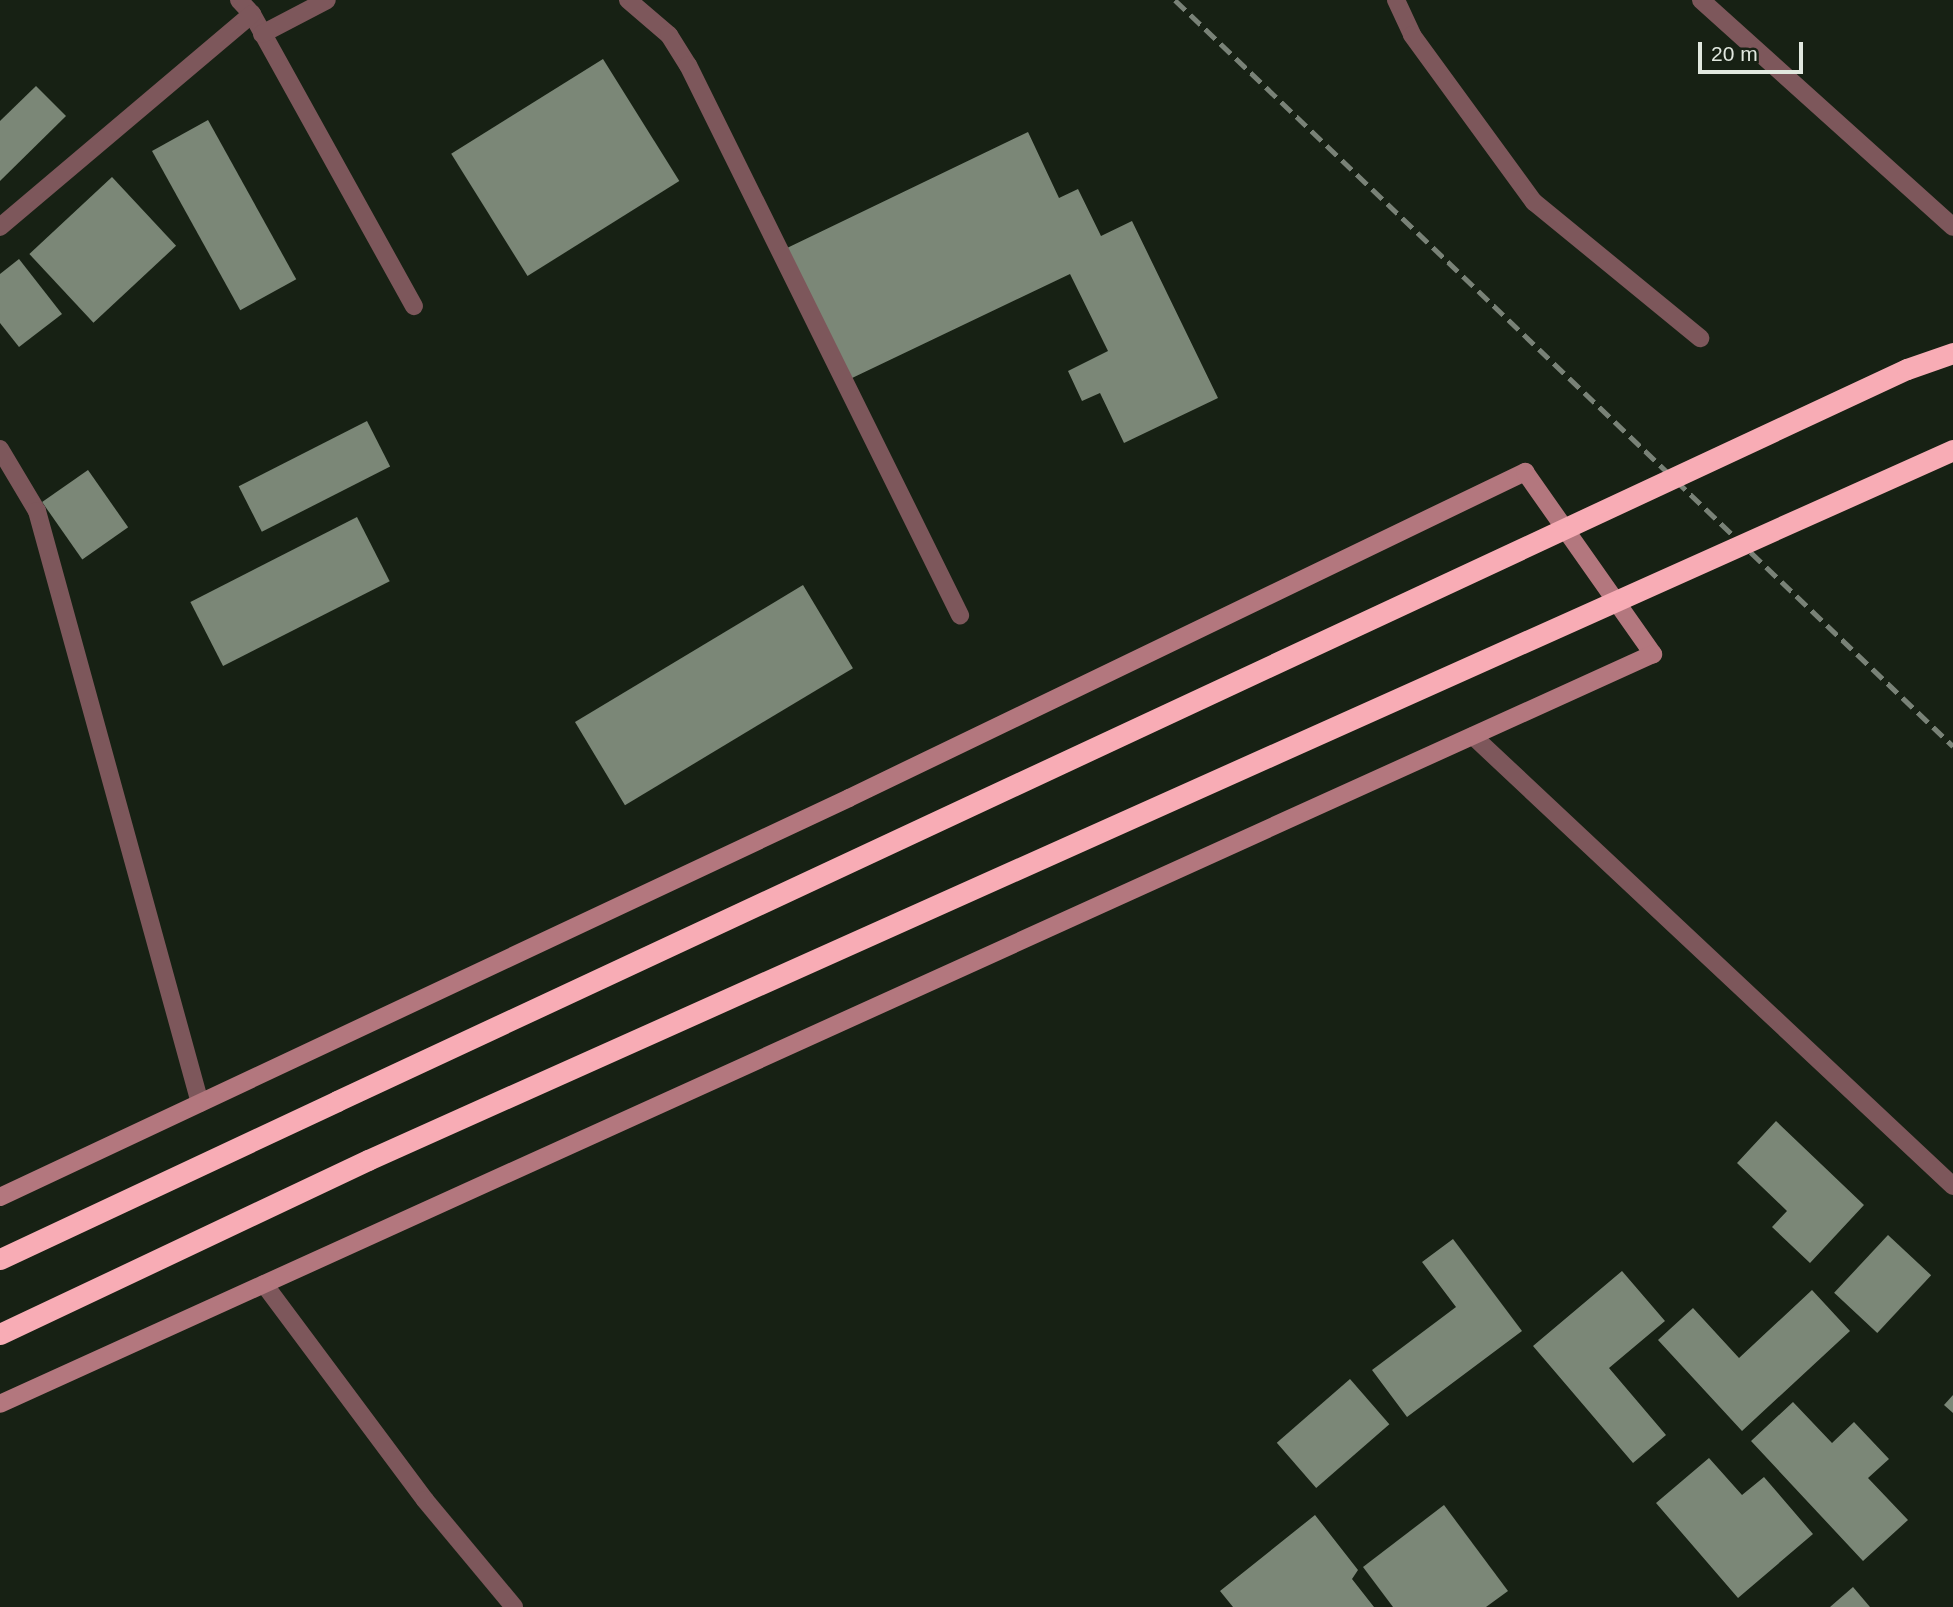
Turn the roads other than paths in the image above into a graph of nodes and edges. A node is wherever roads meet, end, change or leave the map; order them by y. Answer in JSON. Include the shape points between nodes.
{"nodes":[{"id":1,"x":239,"y":0,"type":"edge"},
{"id":2,"x":327,"y":0,"type":"edge"},
{"id":3,"x":628,"y":0,"type":"edge"},
{"id":4,"x":1396,"y":0,"type":"edge"},
{"id":5,"x":1701,"y":0,"type":"edge"},
{"id":6,"x":252,"y":14,"type":"junction"},
{"id":7,"x":262,"y":34,"type":"junction"},
{"id":8,"x":0,"y":227,"type":"edge"},
{"id":9,"x":1953,"y":227,"type":"edge"},
{"id":10,"x":414,"y":306,"type":"dead end"},
{"id":11,"x":1700,"y":338,"type":"dead end"},
{"id":12,"x":1953,"y":353,"type":"edge"},
{"id":13,"x":0,"y":449,"type":"edge"},
{"id":14,"x":1953,"y":450,"type":"edge"},
{"id":15,"x":960,"y":615,"type":"dead end"},
{"id":16,"x":1473,"y":736,"type":"junction"},
{"id":17,"x":200,"y":1102,"type":"junction"},
{"id":18,"x":1953,"y":1186,"type":"edge"},
{"id":19,"x":0,"y":1197,"type":"edge"},
{"id":20,"x":0,"y":1259,"type":"edge"},
{"id":21,"x":264,"y":1284,"type":"junction"},
{"id":22,"x":0,"y":1335,"type":"edge"},
{"id":23,"x":0,"y":1404,"type":"edge"},
{"id":24,"x":514,"y":1607,"type":"edge"}],
"edges":[{"from":1,"to":6,"type":"street"},
{"from":2,"to":7,"type":"street"},
{"from":3,"to":15,"type":"street","via":[[669,35],[688,65]]},
{"from":4,"to":11,"type":"street","via":[[1412,35],[1534,202]]},
{"from":5,"to":9,"type":"street"},
{"from":6,"to":7,"type":"street"},
{"from":6,"to":8,"type":"street"},
{"from":7,"to":10,"type":"street"},
{"from":12,"to":20,"type":"highway","bridge":true,"via":[[1907,369]]},
{"from":13,"to":17,"type":"street","via":[[37,511]]},
{"from":14,"to":22,"type":"highway","bridge":true,"via":[[368,1160]]},
{"from":16,"to":17,"type":"street","via":[[1653,654],[1525,472],[862,792]]},
{"from":16,"to":18,"type":"street"},
{"from":16,"to":21,"type":"street"},
{"from":17,"to":19,"type":"street"},
{"from":21,"to":23,"type":"street"},
{"from":21,"to":24,"type":"street","via":[[425,1500]]}]}
